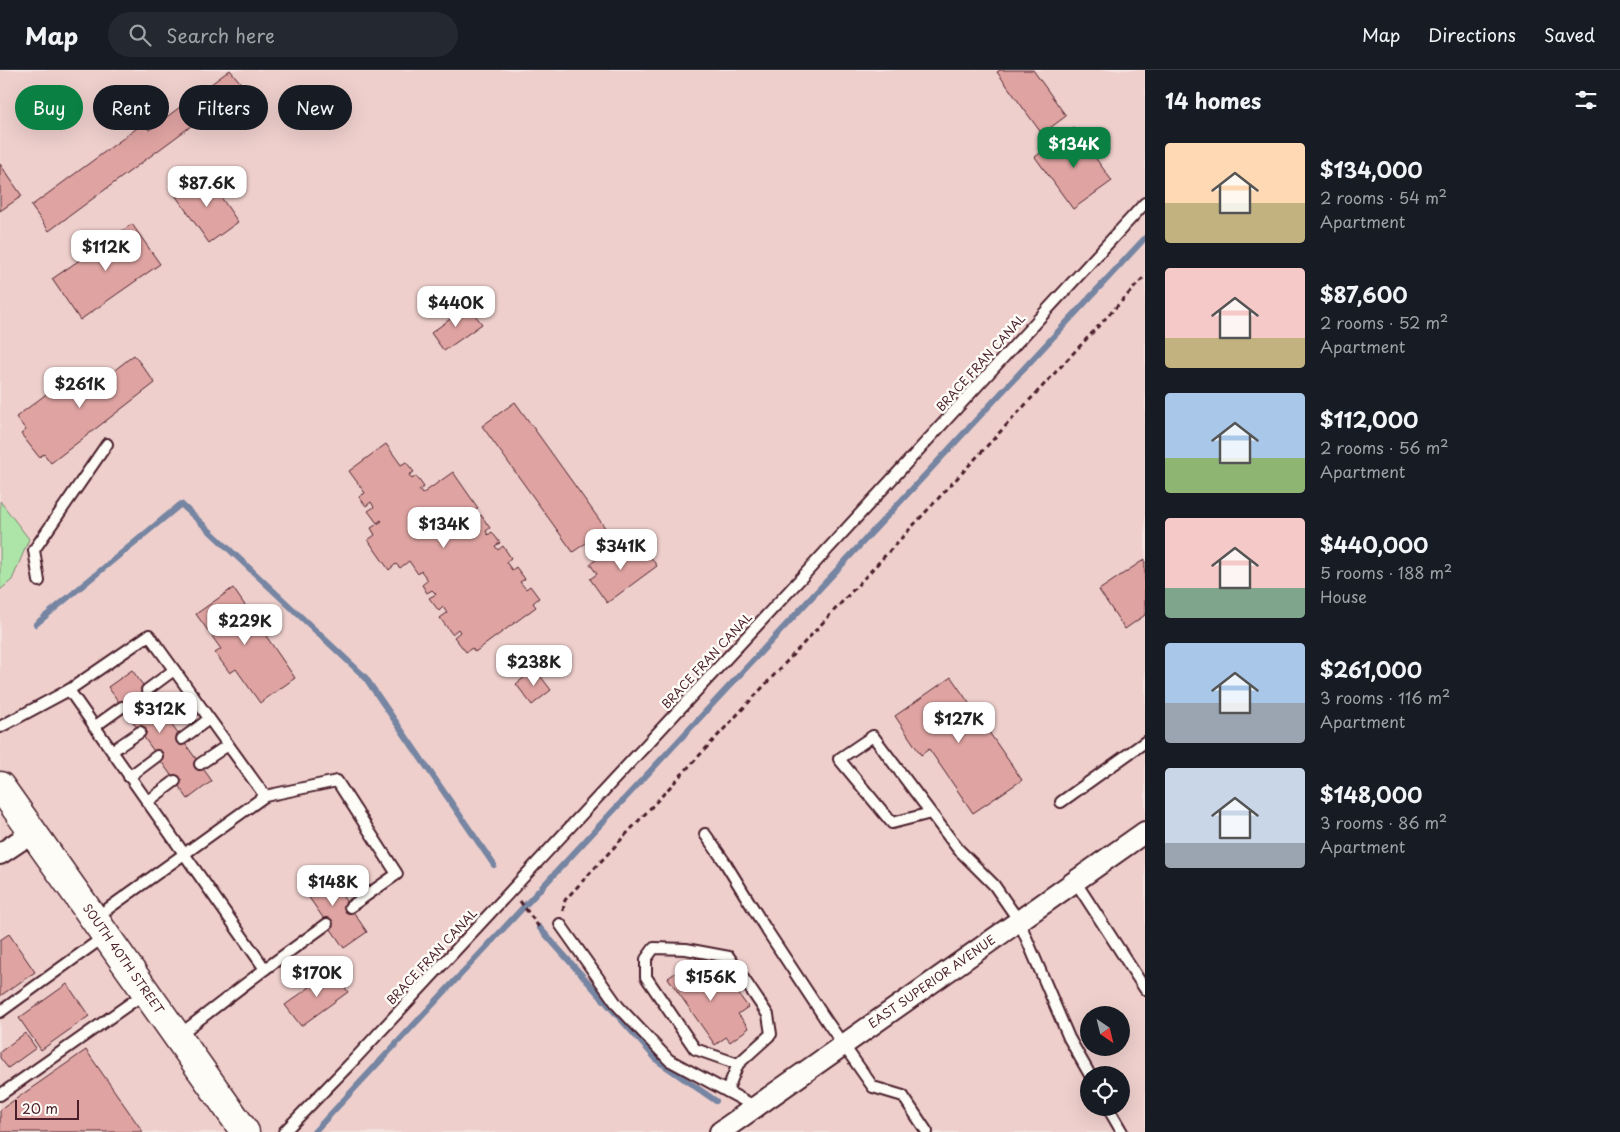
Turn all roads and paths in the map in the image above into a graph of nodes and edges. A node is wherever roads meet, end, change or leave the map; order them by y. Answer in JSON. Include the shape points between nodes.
{"nodes":[{"id":1,"x":1145,"y":203,"type":"edge"},
{"id":2,"x":1145,"y":276,"type":"edge"},
{"id":3,"x":107,"y":444,"type":"dead end"},
{"id":4,"x":39,"y":581,"type":"dead end"},
{"id":5,"x":174,"y":670,"type":"junction"},
{"id":6,"x":69,"y":690,"type":"junction"},
{"id":7,"x":146,"y":690,"type":"dead end"},
{"id":8,"x":193,"y":696,"type":"junction"},
{"id":9,"x":122,"y":707,"type":"dead end"},
{"id":10,"x":165,"y":715,"type":"dead end"},
{"id":11,"x":209,"y":719,"type":"junction"},
{"id":12,"x":94,"y":726,"type":"junction"},
{"id":13,"x":0,"y":728,"type":"edge"},
{"id":14,"x":140,"y":732,"type":"dead end"},
{"id":15,"x":182,"y":739,"type":"dead end"},
{"id":16,"x":1145,"y":742,"type":"edge"},
{"id":17,"x":228,"y":745,"type":"junction"},
{"id":18,"x":112,"y":752,"type":"junction"},
{"id":19,"x":157,"y":756,"type":"dead end"},
{"id":20,"x":200,"y":764,"type":"dead end"},
{"id":21,"x":129,"y":777,"type":"junction"},
{"id":22,"x":176,"y":782,"type":"dead end"},
{"id":23,"x":0,"y":786,"type":"edge"},
{"id":24,"x":265,"y":796,"type":"junction"},
{"id":25,"x":147,"y":802,"type":"junction"},
{"id":26,"x":1061,"y":802,"type":"dead end"},
{"id":27,"x":931,"y":813,"type":"junction"},
{"id":28,"x":32,"y":832,"type":"junction"},
{"id":29,"x":1145,"y":832,"type":"edge"},
{"id":30,"x":705,"y":834,"type":"dead end"},
{"id":31,"x":0,"y":854,"type":"edge"},
{"id":32,"x":183,"y":854,"type":"junction"},
{"id":33,"x":1075,"y":881,"type":"junction"},
{"id":34,"x":516,"y":895,"type":"dead end"},
{"id":35,"x":350,"y":907,"type":"dead end"},
{"id":36,"x":1019,"y":921,"type":"junction"},
{"id":37,"x":327,"y":924,"type":"dead end"},
{"id":38,"x":560,"y":924,"type":"joint"},
{"id":39,"x":100,"y":927,"type":"junction"},
{"id":40,"x":539,"y":927,"type":"dead end"},
{"id":41,"x":265,"y":969,"type":"junction"},
{"id":42,"x":1145,"y":988,"type":"edge"},
{"id":43,"x":146,"y":992,"type":"junction"},
{"id":44,"x":0,"y":1012,"type":"edge"},
{"id":45,"x":177,"y":1036,"type":"junction"},
{"id":46,"x":843,"y":1045,"type":"junction"},
{"id":47,"x":738,"y":1064,"type":"junction"},
{"id":48,"x":1085,"y":1066,"type":"edge"},
{"id":49,"x":727,"y":1091,"type":"junction"},
{"id":50,"x":0,"y":1095,"type":"edge"},
{"id":51,"x":756,"y":1106,"type":"junction"},
{"id":52,"x":1113,"y":1116,"type":"edge"},
{"id":53,"x":730,"y":1129,"type":"edge"},
{"id":54,"x":245,"y":1132,"type":"edge"},
{"id":55,"x":284,"y":1132,"type":"edge"},
{"id":56,"x":927,"y":1132,"type":"edge"},
{"id":57,"x":1122,"y":1132,"type":"edge"}],
"edges":[{"from":1,"to":55,"type":"lane","name":"BRACE FRAN CANAL","via":[[798,582]]},
{"from":2,"to":38,"type":"path","via":[[565,900]]},
{"from":3,"to":4,"type":"lane","via":[[34,550]]},
{"from":5,"to":6,"type":"lane","via":[[149,635]]},
{"from":5,"to":7,"type":"lane"},
{"from":5,"to":8,"type":"lane"},
{"from":6,"to":12,"type":"lane"},
{"from":6,"to":13,"type":"lane"},
{"from":8,"to":10,"type":"lane"},
{"from":8,"to":11,"type":"lane"},
{"from":9,"to":12,"type":"lane"},
{"from":11,"to":15,"type":"lane"},
{"from":11,"to":17,"type":"lane"},
{"from":12,"to":18,"type":"lane"},
{"from":14,"to":18,"type":"lane"},
{"from":16,"to":26,"type":"lane"},
{"from":17,"to":20,"type":"lane"},
{"from":17,"to":24,"type":"lane"},
{"from":18,"to":21,"type":"lane"},
{"from":19,"to":21,"type":"lane"},
{"from":21,"to":25,"type":"lane"},
{"from":22,"to":25,"type":"lane"},
{"from":23,"to":28,"type":"main road","name":"SOUTH 40TH STREET"},
{"from":24,"to":32,"type":"lane"},
{"from":24,"to":35,"type":"lane","via":[[337,781],[397,874]]},
{"from":25,"to":32,"type":"lane"},
{"from":27,"to":27,"type":"lane","via":[[873,736],[839,759],[892,823]]},
{"from":27,"to":36,"type":"lane","via":[[958,849],[994,885]]},
{"from":28,"to":31,"type":"street"},
{"from":28,"to":39,"type":"main road","name":"SOUTH 40TH STREET"},
{"from":29,"to":33,"type":"street","name":"EAST SUPERIOR AVENUE"},
{"from":30,"to":46,"type":"lane"},
{"from":32,"to":39,"type":"lane"},
{"from":32,"to":41,"type":"lane"},
{"from":33,"to":36,"type":"street","name":"EAST SUPERIOR AVENUE"},
{"from":33,"to":42,"type":"lane"},
{"from":34,"to":40,"type":"path"},
{"from":36,"to":46,"type":"street","name":"EAST SUPERIOR AVENUE"},
{"from":36,"to":48,"type":"lane","via":[[1069,1038]]},
{"from":37,"to":41,"type":"lane"},
{"from":38,"to":49,"type":"lane","via":[[618,1006],[670,1060]]},
{"from":39,"to":43,"type":"main road","name":"SOUTH 40TH STREET"},
{"from":39,"to":44,"type":"lane"},
{"from":41,"to":45,"type":"lane"},
{"from":43,"to":45,"type":"main road","name":"SOUTH 40TH STREET"},
{"from":43,"to":50,"type":"lane"},
{"from":45,"to":54,"type":"main road","name":"SOUTH 40TH STREET"},
{"from":46,"to":51,"type":"street","name":"EAST SUPERIOR AVENUE"},
{"from":46,"to":56,"type":"lane","via":[[873,1087],[903,1096]]},
{"from":47,"to":47,"type":"lane","via":[[771,1034],[768,1015],[729,957],[686,949],[654,948],[646,959],[646,977],[695,1049]]},
{"from":47,"to":49,"type":"lane"},
{"from":49,"to":51,"type":"lane"},
{"from":51,"to":53,"type":"street","name":"EAST SUPERIOR AVENUE"},
{"from":52,"to":57,"type":"lane"}]}
